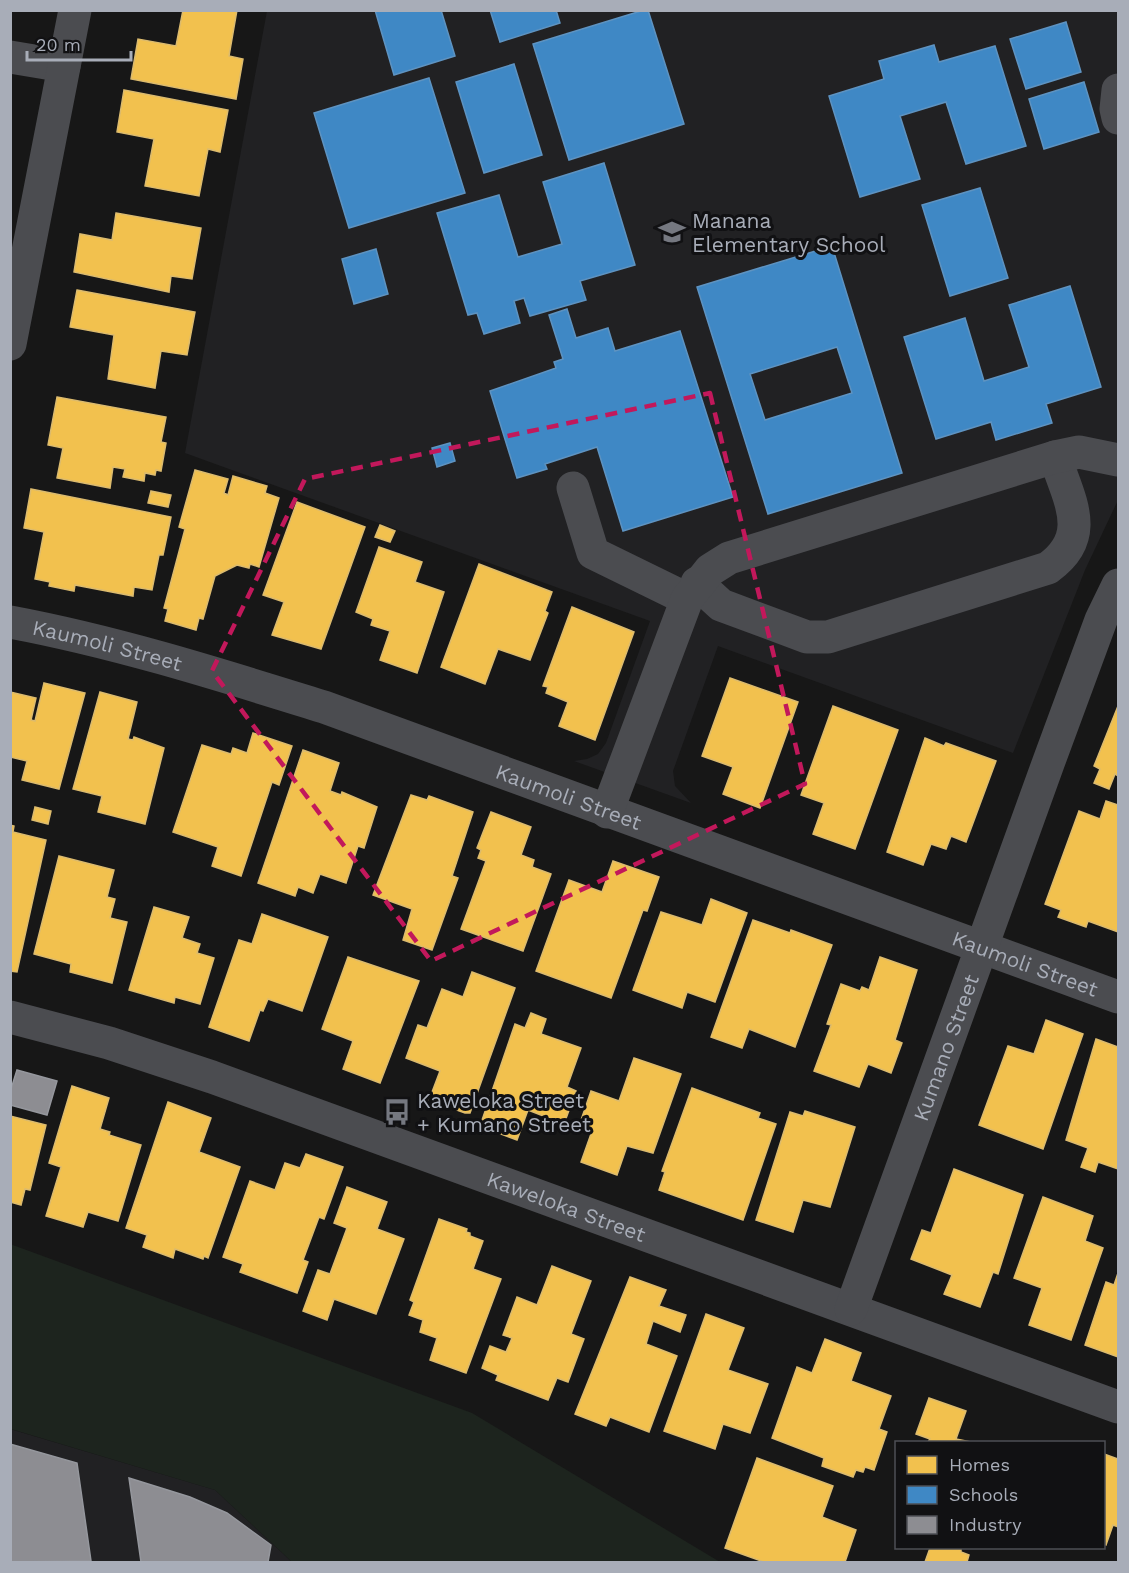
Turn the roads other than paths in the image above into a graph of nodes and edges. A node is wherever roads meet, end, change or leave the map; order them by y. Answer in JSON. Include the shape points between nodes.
{"nodes":[{"id":1,"x":75,"y":10,"type":"edge"},
{"id":2,"x":10,"y":57,"type":"edge"},
{"id":3,"x":64,"y":66,"type":"junction"},
{"id":4,"x":1119,"y":90,"type":"edge"},
{"id":5,"x":1119,"y":118,"type":"edge"},
{"id":6,"x":10,"y":344,"type":"edge"},
{"id":7,"x":1055,"y":457,"type":"junction"},
{"id":8,"x":1119,"y":460,"type":"edge"},
{"id":9,"x":573,"y":488,"type":"dead end"},
{"id":10,"x":1119,"y":585,"type":"edge"},
{"id":11,"x":692,"y":591,"type":"junction"},
{"id":12,"x":10,"y":622,"type":"edge"},
{"id":13,"x":607,"y":812,"type":"junction"},
{"id":14,"x":981,"y":947,"type":"junction"},
{"id":15,"x":1119,"y":997,"type":"edge"},
{"id":16,"x":10,"y":1017,"type":"edge"},
{"id":17,"x":851,"y":1310,"type":"junction"},
{"id":18,"x":1119,"y":1407,"type":"edge"}],
"edges":[{"from":1,"to":3,"type":"street"},
{"from":2,"to":3,"type":"street"},
{"from":3,"to":6,"type":"street"},
{"from":4,"to":5,"type":"street"},
{"from":7,"to":8,"type":"street","via":[[1079,452]]},
{"from":7,"to":11,"type":"street","via":[[729,558],[710,570]]},
{"from":7,"to":11,"type":"street","via":[[1074,517],[1074,539],[1063,558],[1048,568],[828,637],[807,637]]},
{"from":9,"to":11,"type":"street","via":[[593,553]]},
{"from":10,"to":14,"type":"street","name":"Kumano Street","via":[[1101,621]]},
{"from":11,"to":13,"type":"street"},
{"from":12,"to":13,"type":"street","name":"Kaumoli Street","via":[[61,631],[191,666],[324,707]]},
{"from":13,"to":14,"type":"street","name":"Kaumoli Street"},
{"from":14,"to":15,"type":"street","name":"Kaumoli Street"},
{"from":14,"to":17,"type":"street","name":"Kumano Street"},
{"from":16,"to":17,"type":"street","name":"Kaweloka Street","via":[[109,1043],[212,1077]]},
{"from":17,"to":18,"type":"street","name":"Kaweloka Street"}]}
